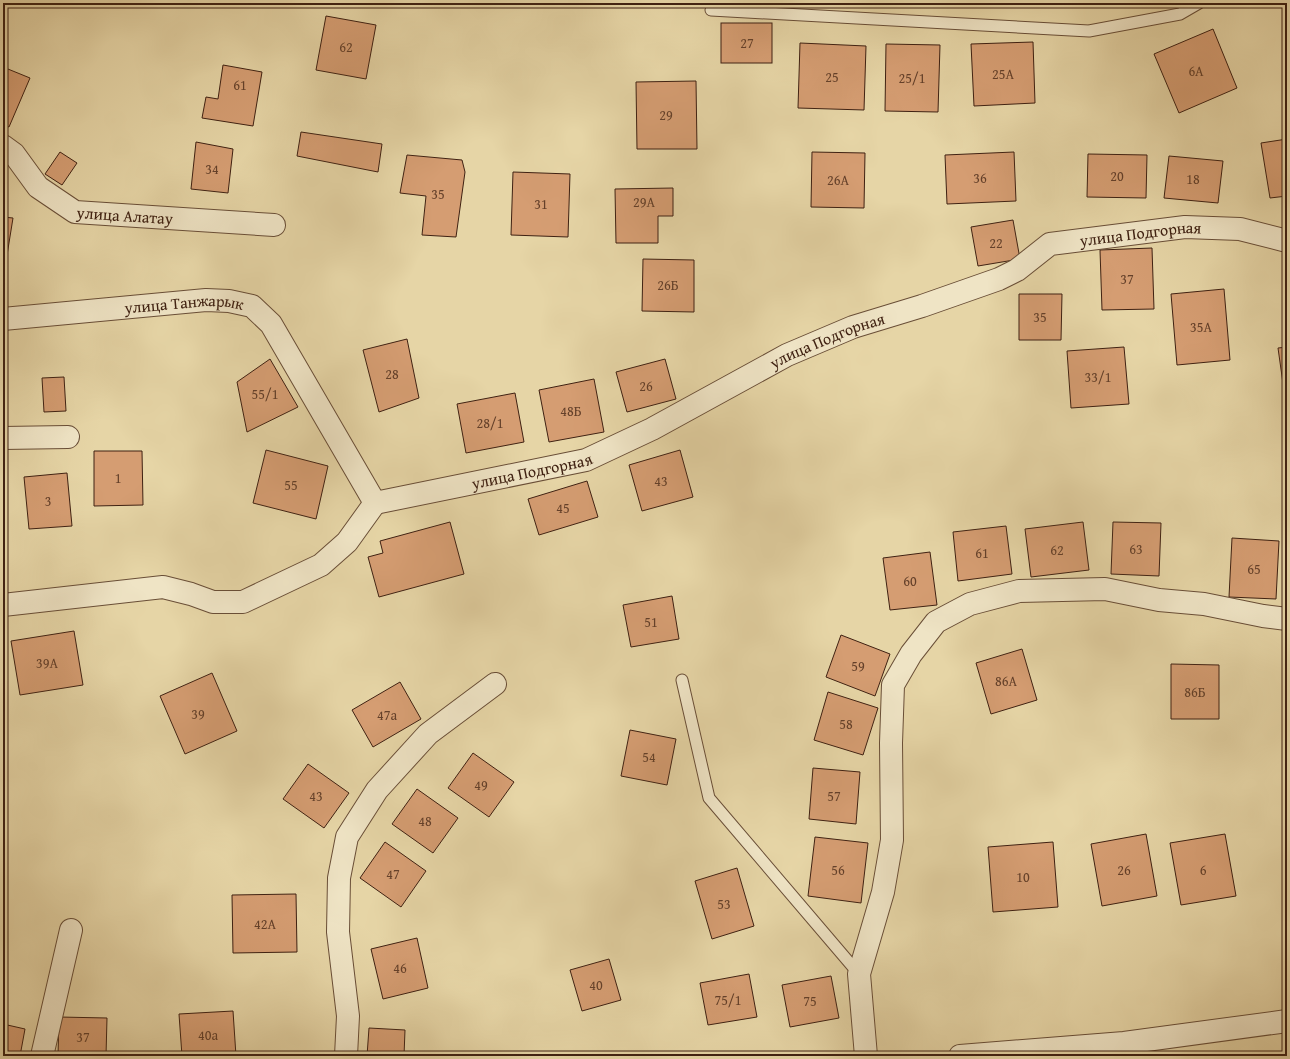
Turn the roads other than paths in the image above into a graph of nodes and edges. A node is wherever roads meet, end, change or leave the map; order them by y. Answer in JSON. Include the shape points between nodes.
{"nodes":[{"id":1,"x":1199,"y":3,"type":"edge"},
{"id":2,"x":711,"y":10,"type":"dead end"},
{"id":3,"x":3,"y":146,"type":"edge"},
{"id":4,"x":274,"y":225,"type":"dead end"},
{"id":5,"x":1287,"y":242,"type":"edge"},
{"id":6,"x":3,"y":319,"type":"edge"},
{"id":7,"x":68,"y":437,"type":"dead end"},
{"id":8,"x":3,"y":438,"type":"edge"},
{"id":9,"x":374,"y":503,"type":"junction"},
{"id":10,"x":3,"y":605,"type":"edge"},
{"id":11,"x":1287,"y":619,"type":"edge"},
{"id":12,"x":682,"y":680,"type":"dead end"},
{"id":13,"x":495,"y":684,"type":"dead end"},
{"id":14,"x":71,"y":930,"type":"dead end"},
{"id":15,"x":859,"y":974,"type":"junction"},
{"id":16,"x":1287,"y":1021,"type":"edge"},
{"id":17,"x":42,"y":1056,"type":"edge"},
{"id":18,"x":346,"y":1056,"type":"edge"},
{"id":19,"x":866,"y":1056,"type":"edge"},
{"id":20,"x":960,"y":1056,"type":"edge"}],
"edges":[{"from":1,"to":2,"type":"lane","via":[[1180,14],[1089,32]]},
{"from":3,"to":4,"type":"street","name":"улица Алатау","via":[[14,154],[38,187],[75,212]]},
{"from":5,"to":9,"type":"street","name":"улица Подгорная","via":[[1240,229],[1185,227],[1050,244],[1017,270],[999,279],[922,306],[853,326],[794,352],[652,429],[586,460]]},
{"from":6,"to":9,"type":"street","name":"улица Танжарык","via":[[199,300],[229,301],[252,306],[271,324]]},
{"from":7,"to":8,"type":"street"},
{"from":9,"to":10,"type":"street","via":[[347,542],[321,565],[243,602],[213,602],[163,587]]},
{"from":11,"to":15,"type":"street","via":[[1204,604],[1159,600],[1105,589],[1019,591],[970,604],[936,622],[911,654],[893,685],[892,840],[883,892]]},
{"from":12,"to":15,"type":"lane","via":[[709,798]]},
{"from":13,"to":18,"type":"street","via":[[428,734],[376,790],[347,837],[339,878],[338,932],[348,1016]]},
{"from":14,"to":17,"type":"street"},
{"from":15,"to":19,"type":"street"},
{"from":16,"to":20,"type":"street","via":[[1124,1043]]}]}
